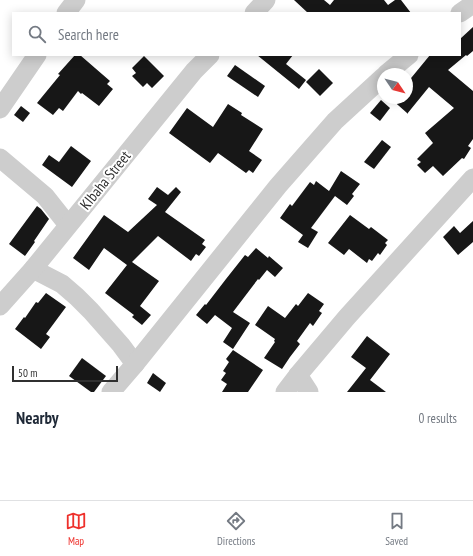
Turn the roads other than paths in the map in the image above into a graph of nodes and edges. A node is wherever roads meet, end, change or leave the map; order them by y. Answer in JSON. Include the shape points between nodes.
{"nodes":[{"id":1,"x":76,"y":0,"type":"edge"},
{"id":2,"x":266,"y":0,"type":"edge"},
{"id":3,"x":473,"y":4,"type":"edge"},
{"id":4,"x":67,"y":12,"type":"edge"},
{"id":5,"x":255,"y":12,"type":"edge"},
{"id":6,"x":461,"y":12,"type":"edge"},
{"id":7,"x":36,"y":56,"type":"edge"},
{"id":8,"x":209,"y":56,"type":"edge"},
{"id":9,"x":408,"y":56,"type":"edge"},
{"id":10,"x":393,"y":68,"type":"edge"},
{"id":11,"x":377,"y":82,"type":"edge"},
{"id":12,"x":0,"y":109,"type":"edge"},
{"id":13,"x":0,"y":158,"type":"edge"},
{"id":14,"x":473,"y":178,"type":"edge"},
{"id":15,"x":68,"y":225,"type":"junction"},
{"id":16,"x":33,"y":269,"type":"junction"},
{"id":17,"x":0,"y":306,"type":"edge"},
{"id":18,"x":135,"y":364,"type":"junction"},
{"id":19,"x":298,"y":375,"type":"junction"},
{"id":20,"x":111,"y":392,"type":"edge"},
{"id":21,"x":285,"y":392,"type":"edge"},
{"id":22,"x":309,"y":392,"type":"edge"}],
"edges":[{"from":1,"to":4,"type":"street"},
{"from":2,"to":5,"type":"street"},
{"from":3,"to":6,"type":"street"},
{"from":7,"to":12,"type":"street"},
{"from":8,"to":15,"type":"street","name":"KIbaha Street"},
{"from":9,"to":10,"type":"street"},
{"from":11,"to":18,"type":"street","via":[[335,121],[283,180]]},
{"from":13,"to":15,"type":"street","via":[[45,196]]},
{"from":14,"to":19,"type":"street"},
{"from":15,"to":16,"type":"street","name":"KIbaha Street"},
{"from":16,"to":17,"type":"street","name":"KIbaha Street"},
{"from":16,"to":18,"type":"street","via":[[62,284],[77,297]]},
{"from":18,"to":20,"type":"street"},
{"from":19,"to":21,"type":"street"},
{"from":19,"to":22,"type":"street"}]}
